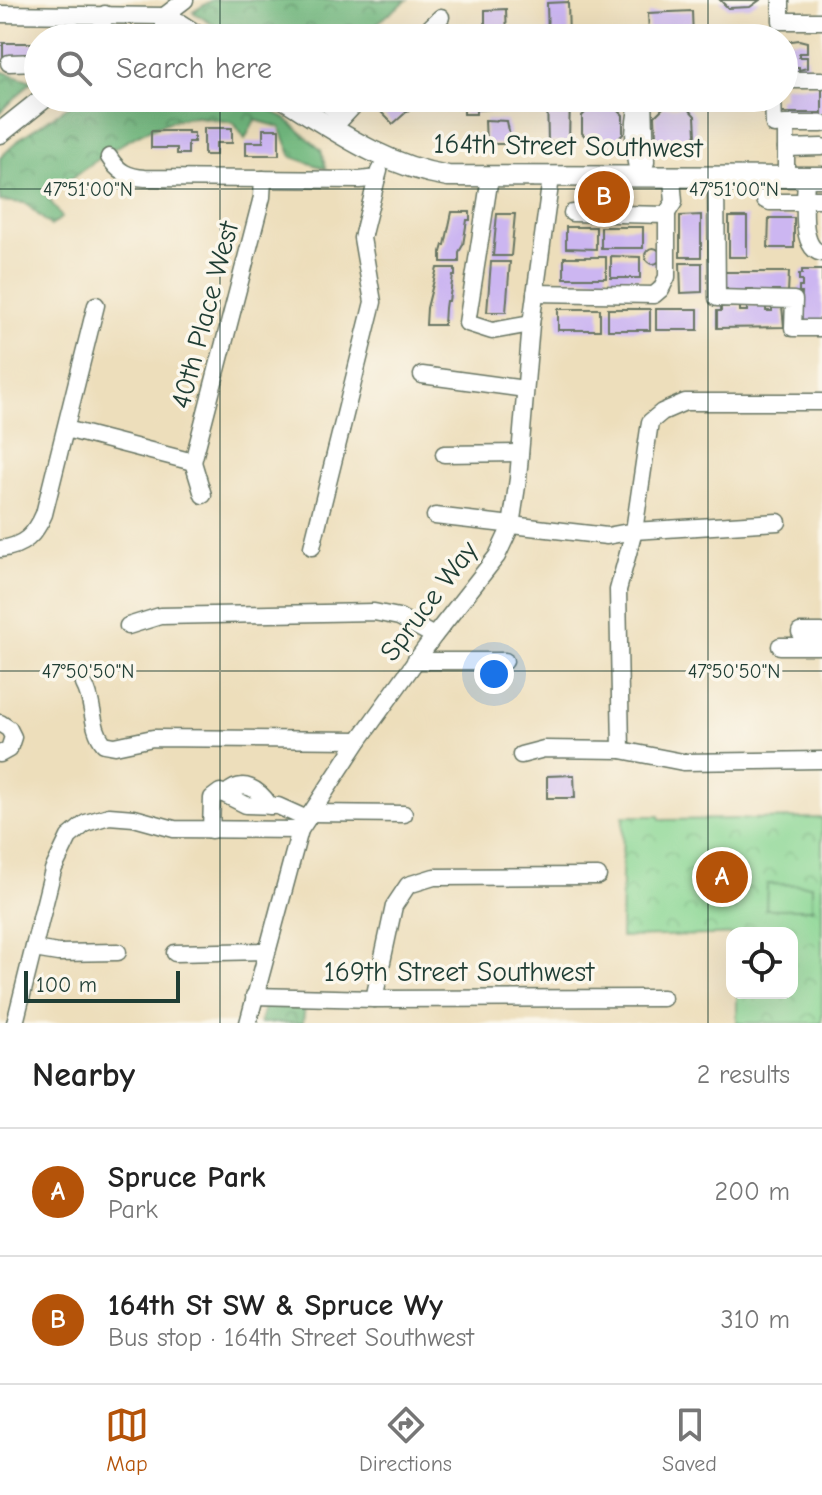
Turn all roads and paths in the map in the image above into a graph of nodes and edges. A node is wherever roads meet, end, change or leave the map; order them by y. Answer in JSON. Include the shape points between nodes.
{"nodes":[{"id":1,"x":185,"y":0,"type":"edge"},
{"id":2,"x":781,"y":0,"type":"edge"},
{"id":3,"x":0,"y":14,"type":"edge"},
{"id":4,"x":105,"y":14,"type":"junction"},
{"id":5,"x":164,"y":16,"type":"junction"},
{"id":6,"x":441,"y":17,"type":"dead end"},
{"id":7,"x":822,"y":21,"type":"edge"},
{"id":8,"x":103,"y":24,"type":"edge"},
{"id":9,"x":164,"y":24,"type":"edge"},
{"id":10,"x":179,"y":24,"type":"edge"},
{"id":11,"x":434,"y":24,"type":"edge"},
{"id":12,"x":24,"y":62,"type":"edge"},
{"id":13,"x":9,"y":63,"type":"dead end"},
{"id":14,"x":798,"y":80,"type":"edge"},
{"id":15,"x":822,"y":80,"type":"edge"},
{"id":16,"x":26,"y":112,"type":"edge"},
{"id":17,"x":314,"y":112,"type":"edge"},
{"id":18,"x":330,"y":112,"type":"edge"},
{"id":19,"x":348,"y":112,"type":"edge"},
{"id":20,"x":643,"y":112,"type":"edge"},
{"id":21,"x":774,"y":112,"type":"edge"},
{"id":22,"x":338,"y":123,"type":"junction"},
{"id":23,"x":786,"y":124,"type":"junction"},
{"id":24,"x":822,"y":124,"type":"edge"},
{"id":25,"x":0,"y":133,"type":"edge"},
{"id":26,"x":822,"y":147,"type":"edge"},
{"id":27,"x":786,"y":148,"type":"junction"},
{"id":28,"x":109,"y":157,"type":"dead end"},
{"id":29,"x":380,"y":168,"type":"junction"},
{"id":30,"x":490,"y":177,"type":"junction"},
{"id":31,"x":805,"y":177,"type":"edge"},
{"id":32,"x":551,"y":178,"type":"junction"},
{"id":33,"x":640,"y":178,"type":"junction"},
{"id":34,"x":716,"y":178,"type":"junction"},
{"id":35,"x":763,"y":178,"type":"junction"},
{"id":36,"x":263,"y":179,"type":"junction"},
{"id":37,"x":672,"y":179,"type":"junction"},
{"id":38,"x":811,"y":200,"type":"edge"},
{"id":39,"x":572,"y":213,"type":"dead end"},
{"id":40,"x":667,"y":215,"type":"junction"},
{"id":41,"x":822,"y":253,"type":"edge"},
{"id":42,"x":535,"y":293,"type":"junction"},
{"id":43,"x":96,"y":305,"type":"dead end"},
{"id":44,"x":531,"y":324,"type":"junction"},
{"id":45,"x":822,"y":328,"type":"edge"},
{"id":46,"x":422,"y":375,"type":"dead end"},
{"id":47,"x":525,"y":389,"type":"junction"},
{"id":48,"x":822,"y":402,"type":"edge"},
{"id":49,"x":66,"y":429,"type":"junction"},
{"id":50,"x":520,"y":453,"type":"junction"},
{"id":51,"x":444,"y":454,"type":"dead end"},
{"id":52,"x":193,"y":462,"type":"junction"},
{"id":53,"x":203,"y":495,"type":"dead end"},
{"id":54,"x":435,"y":516,"type":"dead end"},
{"id":55,"x":778,"y":522,"type":"dead end"},
{"id":56,"x":511,"y":526,"type":"junction"},
{"id":57,"x":634,"y":531,"type":"junction"},
{"id":58,"x":312,"y":547,"type":"dead end"},
{"id":59,"x":0,"y":549,"type":"edge"},
{"id":60,"x":128,"y":626,"type":"dead end"},
{"id":61,"x":800,"y":632,"type":"dead end"},
{"id":62,"x":822,"y":632,"type":"edge"},
{"id":63,"x":434,"y":636,"type":"junction"},
{"id":64,"x":780,"y":646,"type":"dead end"},
{"id":65,"x":822,"y":646,"type":"edge"},
{"id":66,"x":415,"y":661,"type":"junction"},
{"id":67,"x":505,"y":661,"type":"dead end"},
{"id":68,"x":84,"y":684,"type":"dead end"},
{"id":69,"x":0,"y":723,"type":"edge"},
{"id":70,"x":359,"y":740,"type":"junction"},
{"id":71,"x":621,"y":750,"type":"junction"},
{"id":72,"x":0,"y":754,"type":"edge"},
{"id":73,"x":521,"y":755,"type":"dead end"},
{"id":74,"x":822,"y":760,"type":"edge"},
{"id":75,"x":404,"y":814,"type":"dead end"},
{"id":76,"x":306,"y":821,"type":"junction"},
{"id":77,"x":211,"y":830,"type":"junction"},
{"id":78,"x":598,"y":876,"type":"dead end"},
{"id":79,"x":34,"y":949,"type":"junction"},
{"id":80,"x":266,"y":951,"type":"junction"},
{"id":81,"x":118,"y":952,"type":"dead end"},
{"id":82,"x":175,"y":953,"type":"dead end"},
{"id":83,"x":254,"y":996,"type":"junction"},
{"id":84,"x":663,"y":998,"type":"dead end"},
{"id":85,"x":374,"y":999,"type":"junction"},
{"id":86,"x":15,"y":1023,"type":"edge"},
{"id":87,"x":248,"y":1023,"type":"edge"}],
"edges":[{"from":1,"to":5,"type":"street"},
{"from":2,"to":7,"type":"street","via":[[781,21]]},
{"from":3,"to":4,"type":"street"},
{"from":4,"to":5,"type":"street"},
{"from":4,"to":8,"type":"street"},
{"from":5,"to":9,"type":"street"},
{"from":5,"to":10,"type":"street"},
{"from":6,"to":11,"type":"street"},
{"from":12,"to":13,"type":"street"},
{"from":14,"to":15,"type":"street"},
{"from":16,"to":25,"type":"main road"},
{"from":17,"to":22,"type":"main road","name":"164th Street Southwest"},
{"from":18,"to":22,"type":"street"},
{"from":19,"to":22,"type":"street"},
{"from":20,"to":33,"type":"street","via":[[646,162]]},
{"from":21,"to":23,"type":"street","via":[[774,125]]},
{"from":22,"to":29,"type":"main road","name":"164th Street Southwest"},
{"from":23,"to":24,"type":"street"},
{"from":23,"to":27,"type":"street"},
{"from":26,"to":27,"type":"street"},
{"from":27,"to":31,"type":"street"},
{"from":28,"to":36,"type":"street","via":[[135,178]]},
{"from":29,"to":30,"type":"main road","name":"164th Street Southwest"},
{"from":29,"to":36,"type":"street","via":[[360,180]]},
{"from":29,"to":58,"type":"street","via":[[362,238],[373,302]]},
{"from":30,"to":32,"type":"main road","name":"164th Street Southwest"},
{"from":30,"to":44,"type":"street","via":[[467,323],[492,331]]},
{"from":31,"to":35,"type":"main road","name":"164th Street Southwest"},
{"from":31,"to":38,"type":"street"},
{"from":32,"to":33,"type":"main road","name":"164th Street Southwest"},
{"from":32,"to":42,"type":"street","name":"Spruce Way"},
{"from":33,"to":37,"type":"main road","name":"164th Street Southwest"},
{"from":34,"to":35,"type":"main road","name":"164th Street Southwest"},
{"from":34,"to":37,"type":"main road","name":"164th Street Southwest"},
{"from":34,"to":45,"type":"street","via":[[717,298],[794,300],[793,328]]},
{"from":35,"to":38,"type":"street","via":[[765,200]]},
{"from":36,"to":52,"type":"street","name":"40th Place West"},
{"from":37,"to":40,"type":"street","via":[[674,202]]},
{"from":38,"to":41,"type":"street","via":[[806,238]]},
{"from":39,"to":40,"type":"street"},
{"from":40,"to":42,"type":"street","via":[[667,277],[654,295]]},
{"from":42,"to":44,"type":"street","name":"Spruce Way"},
{"from":43,"to":49,"type":"street"},
{"from":44,"to":47,"type":"street","name":"Spruce Way"},
{"from":46,"to":47,"type":"street"},
{"from":47,"to":50,"type":"street","name":"Spruce Way"},
{"from":48,"to":57,"type":"street","via":[[685,402],[662,412],[650,422]]},
{"from":49,"to":52,"type":"street"},
{"from":49,"to":59,"type":"street","via":[[44,514],[31,537]]},
{"from":50,"to":51,"type":"street"},
{"from":50,"to":56,"type":"street","name":"Spruce Way"},
{"from":52,"to":53,"type":"street"},
{"from":54,"to":56,"type":"street"},
{"from":55,"to":57,"type":"street"},
{"from":56,"to":57,"type":"street","via":[[607,536]]},
{"from":56,"to":63,"type":"street","name":"Spruce Way","via":[[497,556]]},
{"from":57,"to":71,"type":"street","via":[[618,590]]},
{"from":60,"to":63,"type":"street","via":[[160,616],[374,612],[399,617]]},
{"from":61,"to":62,"type":"street"},
{"from":63,"to":66,"type":"street","name":"Spruce Way"},
{"from":64,"to":65,"type":"street"},
{"from":66,"to":67,"type":"street"},
{"from":66,"to":70,"type":"street","name":"Spruce Way"},
{"from":68,"to":70,"type":"street","via":[[97,736],[104,744],[153,738]]},
{"from":69,"to":72,"type":"street","via":[[13,741]]},
{"from":70,"to":76,"type":"street","name":"Spruce Way"},
{"from":71,"to":73,"type":"street","via":[[544,749]]},
{"from":71,"to":74,"type":"street","via":[[683,762]]},
{"from":75,"to":76,"type":"street"},
{"from":76,"to":77,"type":"street"},
{"from":76,"to":77,"type":"street","via":[[278,806],[246,805],[216,793]]},
{"from":76,"to":80,"type":"street","name":"Spruce Way"},
{"from":77,"to":79,"type":"street","via":[[174,829],[109,816],[86,823],[69,837],[53,870]]},
{"from":78,"to":85,"type":"street","via":[[434,877],[408,885],[394,906]]},
{"from":79,"to":81,"type":"street"},
{"from":79,"to":86,"type":"street"},
{"from":80,"to":82,"type":"street"},
{"from":80,"to":83,"type":"street","name":"Spruce Way"},
{"from":83,"to":85,"type":"street","name":"169th Street Southwest"},
{"from":83,"to":87,"type":"street","name":"Spruce Way"},
{"from":84,"to":85,"type":"street","name":"169th Street Southwest"}]}
